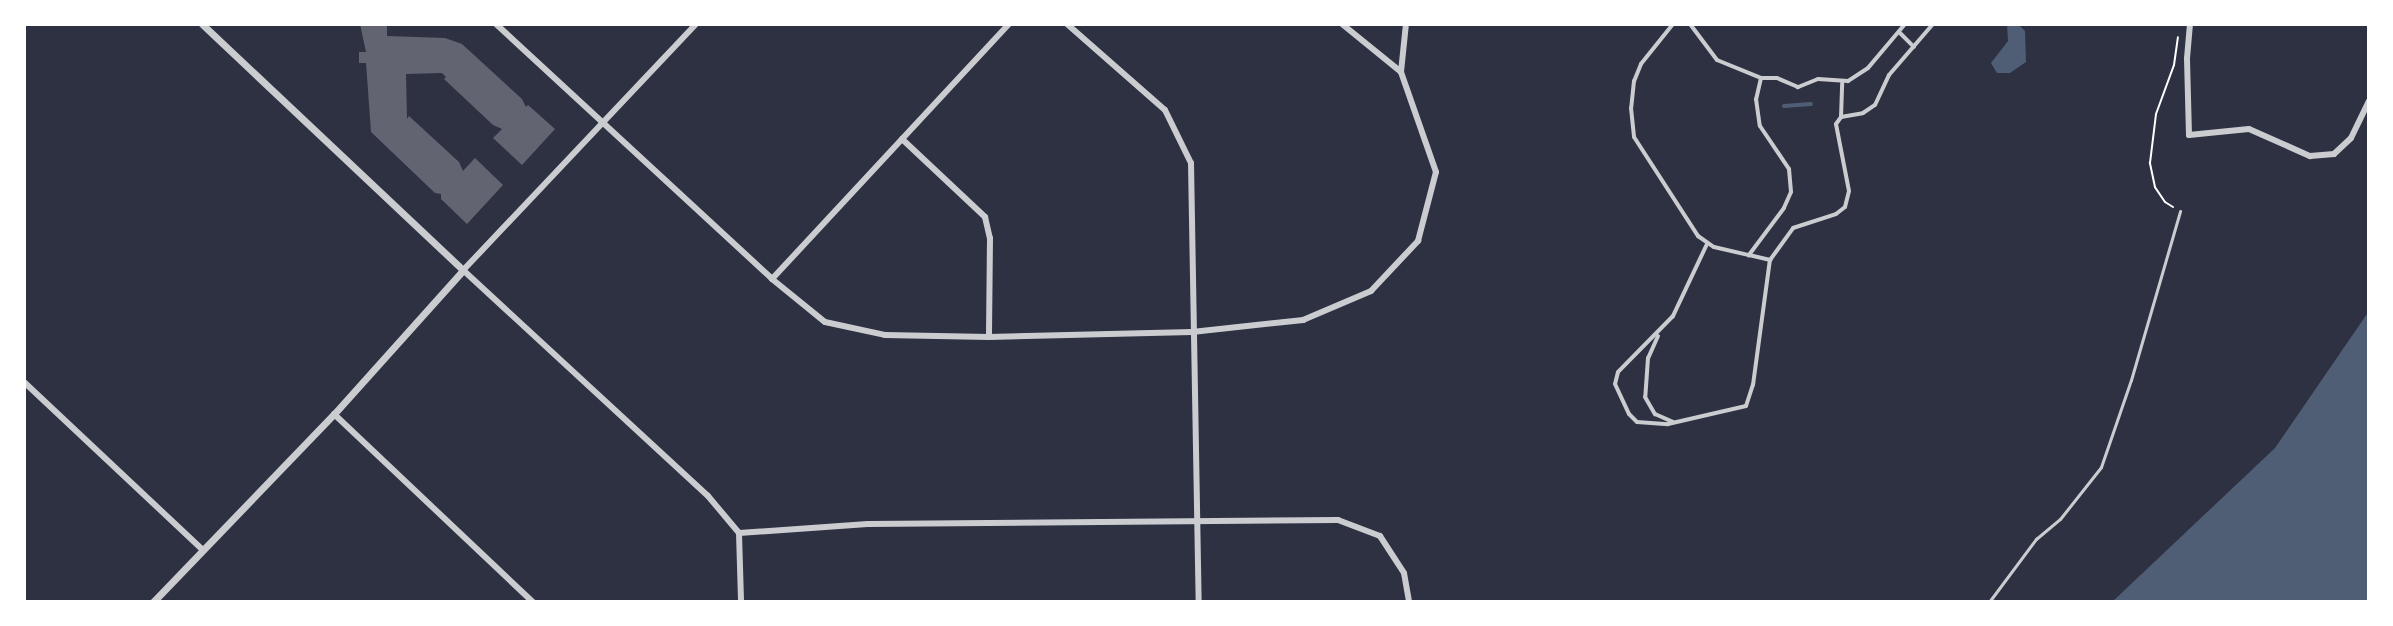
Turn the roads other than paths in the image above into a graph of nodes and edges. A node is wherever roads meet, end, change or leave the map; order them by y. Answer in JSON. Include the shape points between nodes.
{"nodes":[{"id":1,"x":202,"y":24,"type":"edge"},
{"id":2,"x":496,"y":24,"type":"edge"},
{"id":3,"x":696,"y":24,"type":"edge"},
{"id":4,"x":1009,"y":24,"type":"edge"},
{"id":5,"x":1067,"y":24,"type":"edge"},
{"id":6,"x":1342,"y":24,"type":"edge"},
{"id":7,"x":1406,"y":24,"type":"edge"},
{"id":8,"x":1673,"y":24,"type":"edge"},
{"id":9,"x":1690,"y":24,"type":"edge"},
{"id":10,"x":1905,"y":24,"type":"edge"},
{"id":11,"x":1933,"y":24,"type":"edge"},
{"id":12,"x":2190,"y":24,"type":"edge"},
{"id":13,"x":1899,"y":31,"type":"junction"},
{"id":14,"x":1914,"y":47,"type":"junction"},
{"id":15,"x":1401,"y":72,"type":"junction"},
{"id":16,"x":1761,"y":78,"type":"junction"},
{"id":17,"x":1842,"y":83,"type":"junction"},
{"id":18,"x":2369,"y":101,"type":"edge"},
{"id":19,"x":1841,"y":117,"type":"junction"},
{"id":20,"x":601,"y":123,"type":"junction"},
{"id":21,"x":902,"y":139,"type":"junction"},
{"id":22,"x":2180,"y":211,"type":"road end"},
{"id":23,"x":1707,"y":244,"type":"junction"},
{"id":24,"x":1749,"y":255,"type":"junction"},
{"id":25,"x":1770,"y":260,"type":"junction"},
{"id":26,"x":463,"y":270,"type":"junction"},
{"id":27,"x":772,"y":279,"type":"junction"},
{"id":28,"x":1192,"y":332,"type":"junction"},
{"id":29,"x":1659,"y":333,"type":"junction"},
{"id":30,"x":989,"y":337,"type":"junction"},
{"id":31,"x":24,"y":382,"type":"edge"},
{"id":32,"x":334,"y":414,"type":"junction"},
{"id":33,"x":1675,"y":422,"type":"junction"},
{"id":34,"x":1198,"y":521,"type":"junction"},
{"id":35,"x":739,"y":533,"type":"junction"},
{"id":36,"x":203,"y":550,"type":"junction"},
{"id":37,"x":153,"y":602,"type":"edge"},
{"id":38,"x":533,"y":602,"type":"edge"},
{"id":39,"x":741,"y":602,"type":"edge"},
{"id":40,"x":1199,"y":602,"type":"edge"},
{"id":41,"x":1409,"y":602,"type":"edge"},
{"id":42,"x":1989,"y":602,"type":"edge"}],
"edges":[{"from":1,"to":26,"type":"street"},
{"from":2,"to":20,"type":"street"},
{"from":3,"to":20,"type":"street"},
{"from":4,"to":21,"type":"street"},
{"from":5,"to":28,"type":"street","via":[[1165,110],[1191,163]]},
{"from":6,"to":15,"type":"street"},
{"from":7,"to":15,"type":"street"},
{"from":8,"to":23,"type":"street","via":[[1637,72],[1632,127],[1642,153]]},
{"from":9,"to":16,"type":"street","via":[[1717,60]]},
{"from":10,"to":13,"type":"street"},
{"from":11,"to":14,"type":"street"},
{"from":12,"to":18,"type":"street","via":[[2189,135],[2249,129],[2310,156],[2334,154],[2351,138]]},
{"from":13,"to":14,"type":"street"},
{"from":13,"to":17,"type":"street","via":[[1868,68]]},
{"from":14,"to":19,"type":"street","via":[[1889,75],[1875,105]]},
{"from":15,"to":28,"type":"street","via":[[1436,172],[1418,241],[1371,291],[1303,320]]},
{"from":16,"to":17,"type":"street","via":[[1798,87],[1822,79]]},
{"from":16,"to":24,"type":"street","via":[[1756,99],[1761,132],[1786,163],[1792,183],[1784,208]]},
{"from":17,"to":19,"type":"street"},
{"from":19,"to":25,"type":"street","via":[[1835,129],[1848,202],[1836,214],[1793,228]]},
{"from":20,"to":26,"type":"street"},
{"from":20,"to":27,"type":"street"},
{"from":21,"to":27,"type":"street"},
{"from":21,"to":30,"type":"street","via":[[985,217],[990,238]]},
{"from":22,"to":42,"type":"lane","via":[[2101,467],[2060,519],[2036,539]]},
{"from":23,"to":24,"type":"street"},
{"from":23,"to":29,"type":"street","via":[[1673,316]]},
{"from":24,"to":25,"type":"street"},
{"from":25,"to":33,"type":"street","via":[[1746,406]]},
{"from":26,"to":32,"type":"street"},
{"from":26,"to":35,"type":"street","via":[[708,496]]},
{"from":27,"to":30,"type":"street","via":[[825,322],[885,335]]},
{"from":28,"to":30,"type":"street"},
{"from":28,"to":34,"type":"street"},
{"from":29,"to":33,"type":"street","via":[[1648,358],[1645,397],[1655,414]]},
{"from":29,"to":33,"type":"street","via":[[1622,366],[1615,384],[1634,419]]},
{"from":31,"to":36,"type":"street"},
{"from":32,"to":36,"type":"street"},
{"from":32,"to":38,"type":"street"},
{"from":34,"to":35,"type":"street","via":[[868,524]]},
{"from":34,"to":40,"type":"street"},
{"from":34,"to":41,"type":"street","via":[[1338,520],[1380,536],[1404,573]]},
{"from":35,"to":39,"type":"street"},
{"from":36,"to":37,"type":"street"}]}
